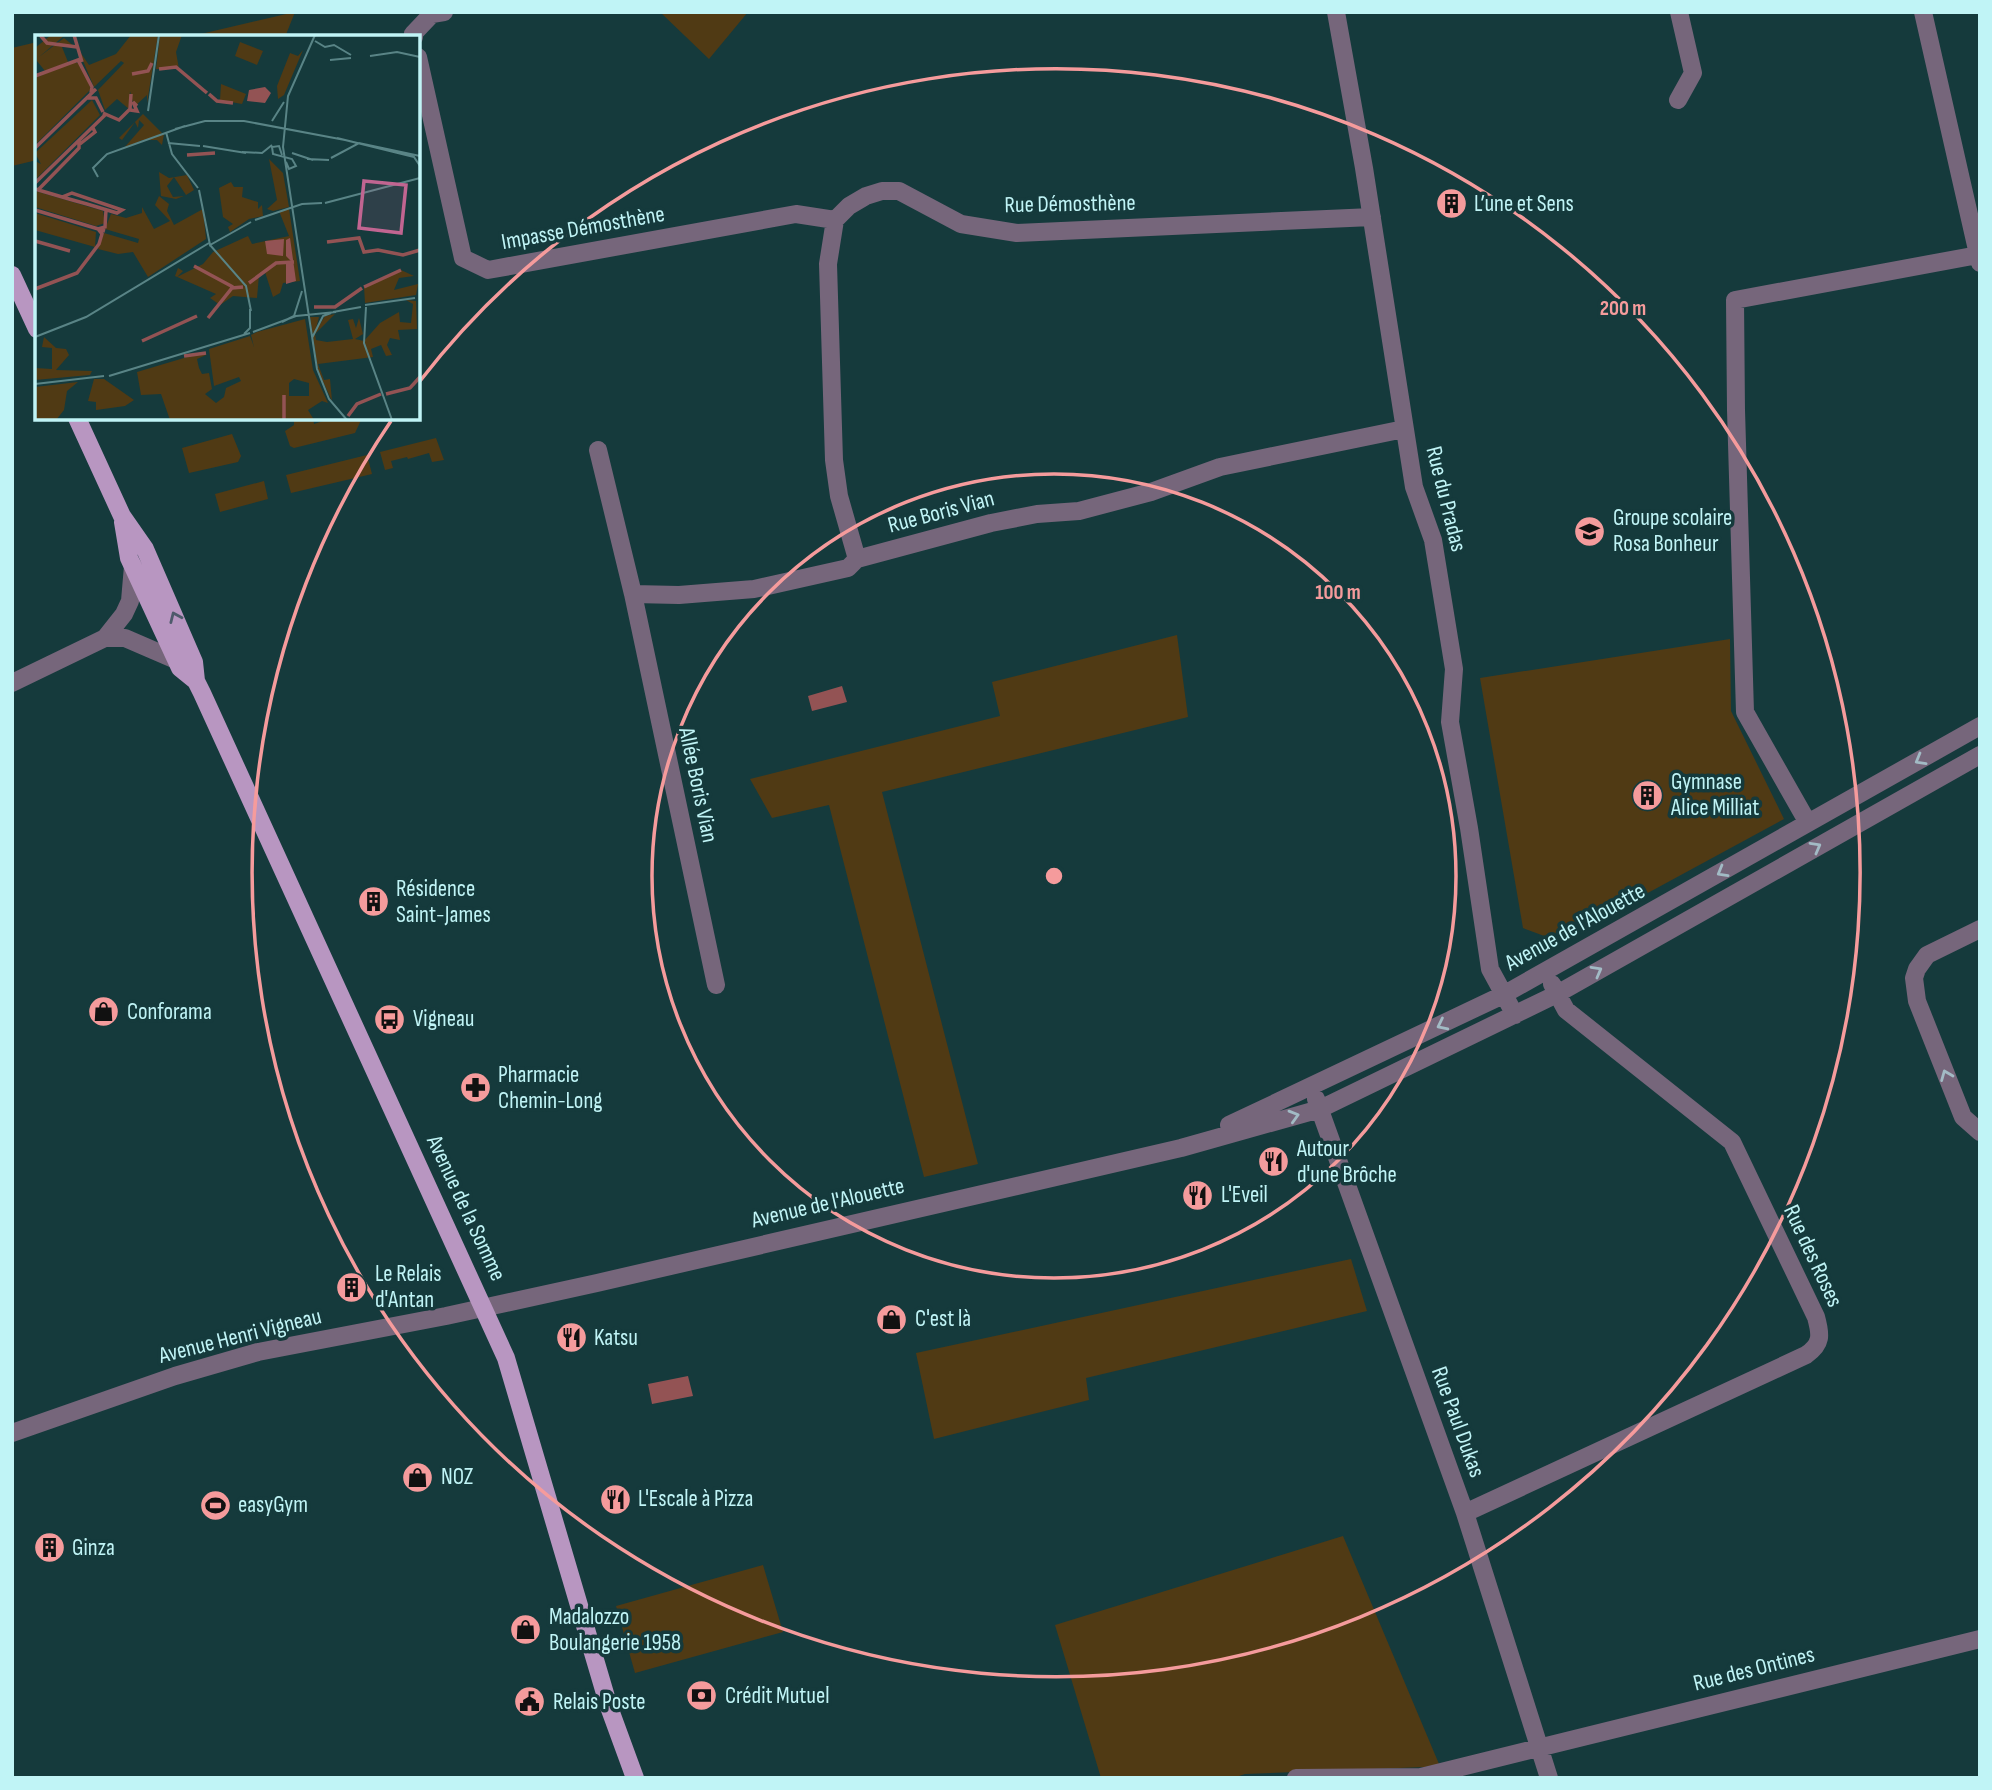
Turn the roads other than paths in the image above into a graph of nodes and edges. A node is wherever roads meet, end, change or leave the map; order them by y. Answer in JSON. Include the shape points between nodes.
{"nodes":[{"id":1,"x":444,"y":12,"type":"edge"},
{"id":2,"x":1336,"y":12,"type":"edge"},
{"id":3,"x":1679,"y":12,"type":"edge"},
{"id":4,"x":1923,"y":12,"type":"edge"},
{"id":5,"x":413,"y":35,"type":"edge"},
{"id":6,"x":420,"y":66,"type":"edge"},
{"id":7,"x":1678,"y":100,"type":"dead end"},
{"id":8,"x":1372,"y":217,"type":"junction"},
{"id":9,"x":835,"y":220,"type":"junction"},
{"id":10,"x":1979,"y":259,"type":"edge"},
{"id":11,"x":12,"y":275,"type":"edge"},
{"id":12,"x":35,"y":325,"type":"edge"},
{"id":13,"x":78,"y":420,"type":"edge"},
{"id":14,"x":1405,"y":429,"type":"junction"},
{"id":15,"x":598,"y":450,"type":"dead end"},
{"id":16,"x":121,"y":516,"type":"junction"},
{"id":17,"x":857,"y":559,"type":"junction"},
{"id":18,"x":133,"y":566,"type":"junction"},
{"id":19,"x":633,"y":594,"type":"junction"},
{"id":20,"x":105,"y":638,"type":"junction"},
{"id":21,"x":176,"y":660,"type":"junction"},
{"id":22,"x":196,"y":681,"type":"junction"},
{"id":23,"x":12,"y":683,"type":"edge"},
{"id":24,"x":1980,"y":726,"type":"edge"},
{"id":25,"x":1980,"y":755,"type":"edge"},
{"id":26,"x":1808,"y":823,"type":"junction"},
{"id":27,"x":1980,"y":929,"type":"edge"},
{"id":28,"x":1545,"y":972,"type":"junction"},
{"id":29,"x":716,"y":985,"type":"dead end"},
{"id":30,"x":1557,"y":994,"type":"junction"},
{"id":31,"x":1503,"y":995,"type":"junction"},
{"id":32,"x":1515,"y":1015,"type":"junction"},
{"id":33,"x":1312,"y":1087,"type":"junction"},
{"id":34,"x":1320,"y":1109,"type":"junction"},
{"id":35,"x":1980,"y":1132,"type":"edge"},
{"id":36,"x":1181,"y":1147,"type":"junction"},
{"id":37,"x":485,"y":1307,"type":"junction"},
{"id":38,"x":12,"y":1433,"type":"edge"},
{"id":39,"x":1465,"y":1513,"type":"junction"},
{"id":40,"x":1980,"y":1639,"type":"edge"},
{"id":41,"x":1539,"y":1746,"type":"junction"},
{"id":42,"x":635,"y":1778,"type":"edge"},
{"id":43,"x":1297,"y":1778,"type":"edge"},
{"id":44,"x":1549,"y":1778,"type":"edge"}],
"edges":[{"from":1,"to":5,"type":"street","via":[[432,14]]},
{"from":2,"to":8,"type":"street","name":"Rue du Pradas"},
{"from":3,"to":7,"type":"street","via":[[1693,73]]},
{"from":4,"to":10,"type":"street"},
{"from":6,"to":9,"type":"street","name":"Impasse Démosthène","via":[[463,258],[488,271],[796,214]]},
{"from":8,"to":9,"type":"street","name":"Rue Démosthène","via":[[1017,233],[961,224],[891,191],[866,196]]},
{"from":8,"to":14,"type":"street","name":"Rue du Pradas"},
{"from":9,"to":17,"type":"street","via":[[828,264],[834,460]]},
{"from":10,"to":26,"type":"street","via":[[1735,300],[1745,712]]},
{"from":11,"to":12,"type":"main road"},
{"from":13,"to":16,"type":"main road","name":"Avenue de la Somme"},
{"from":14,"to":17,"type":"street","name":"Rue Boris Vian","via":[[1220,467],[1079,511],[1037,513]]},
{"from":14,"to":31,"type":"street","name":"Rue du Pradas","via":[[1414,487],[1433,540],[1454,668],[1450,722],[1490,969]]},
{"from":15,"to":19,"type":"street"},
{"from":16,"to":18,"type":"main road","name":"Avenue de la Somme"},
{"from":22,"to":16,"type":"main road","name":"Avenue de la Somme","one_way":true,"via":[[194,662],[145,549]]},
{"from":17,"to":19,"type":"street","name":"Rue Boris Vian","via":[[848,568],[754,589]]},
{"from":18,"to":20,"type":"street","via":[[130,601]]},
{"from":18,"to":21,"type":"main road","name":"Avenue de la Somme"},
{"from":19,"to":29,"type":"street","name":"Allée Boris Vian"},
{"from":20,"to":21,"type":"street","via":[[125,638]]},
{"from":20,"to":23,"type":"street"},
{"from":21,"to":22,"type":"main road","name":"Avenue de la Somme"},
{"from":22,"to":37,"type":"main road","name":"Avenue de la Somme"},
{"from":24,"to":26,"type":"street","name":"Avenue de l'Alouette","one_way":true},
{"from":30,"to":25,"type":"street","name":"Avenue de l'Alouette","one_way":true},
{"from":26,"to":28,"type":"street","name":"Avenue de l'Alouette","one_way":true},
{"from":35,"to":27,"type":"street","one_way":true,"via":[[1963,1117],[1917,1001],[1914,978],[1927,955]]},
{"from":28,"to":30,"type":"street","name":"Rue des Roses"},
{"from":28,"to":31,"type":"street","name":"Avenue de l'Alouette"},
{"from":30,"to":32,"type":"street","name":"Avenue de l'Alouette"},
{"from":30,"to":39,"type":"street","name":"Rue des Roses","via":[[1566,1010],[1732,1142],[1820,1332],[1816,1348],[1806,1355]]},
{"from":31,"to":32,"type":"street","name":"Rue du Pradas"},
{"from":31,"to":33,"type":"street","name":"Avenue de l'Alouette","one_way":true},
{"from":32,"to":34,"type":"street","name":"Avenue de l'Alouette"},
{"from":33,"to":34,"type":"street","name":"Rue Paul Dukas"},
{"from":33,"to":36,"type":"street","name":"Avenue de l'Alouette"},
{"from":36,"to":34,"type":"street","name":"Avenue de l'Alouette","one_way":true},
{"from":34,"to":39,"type":"street","name":"Rue Paul Dukas"},
{"from":36,"to":37,"type":"street","name":"Avenue de l'Alouette"},
{"from":37,"to":38,"type":"street","name":"Avenue Henri Vigneau","via":[[258,1352]]},
{"from":37,"to":42,"type":"main road","name":"Avenue de la Somme","via":[[506,1358],[609,1707]]},
{"from":39,"to":41,"type":"street","name":"Rue Paul Dukas"},
{"from":40,"to":41,"type":"street","name":"Rue des Ontines"},
{"from":41,"to":43,"type":"street","name":"Rue des Ontines","via":[[1421,1777]]},
{"from":41,"to":44,"type":"street","name":"Rue Paul Dukas"}]}
